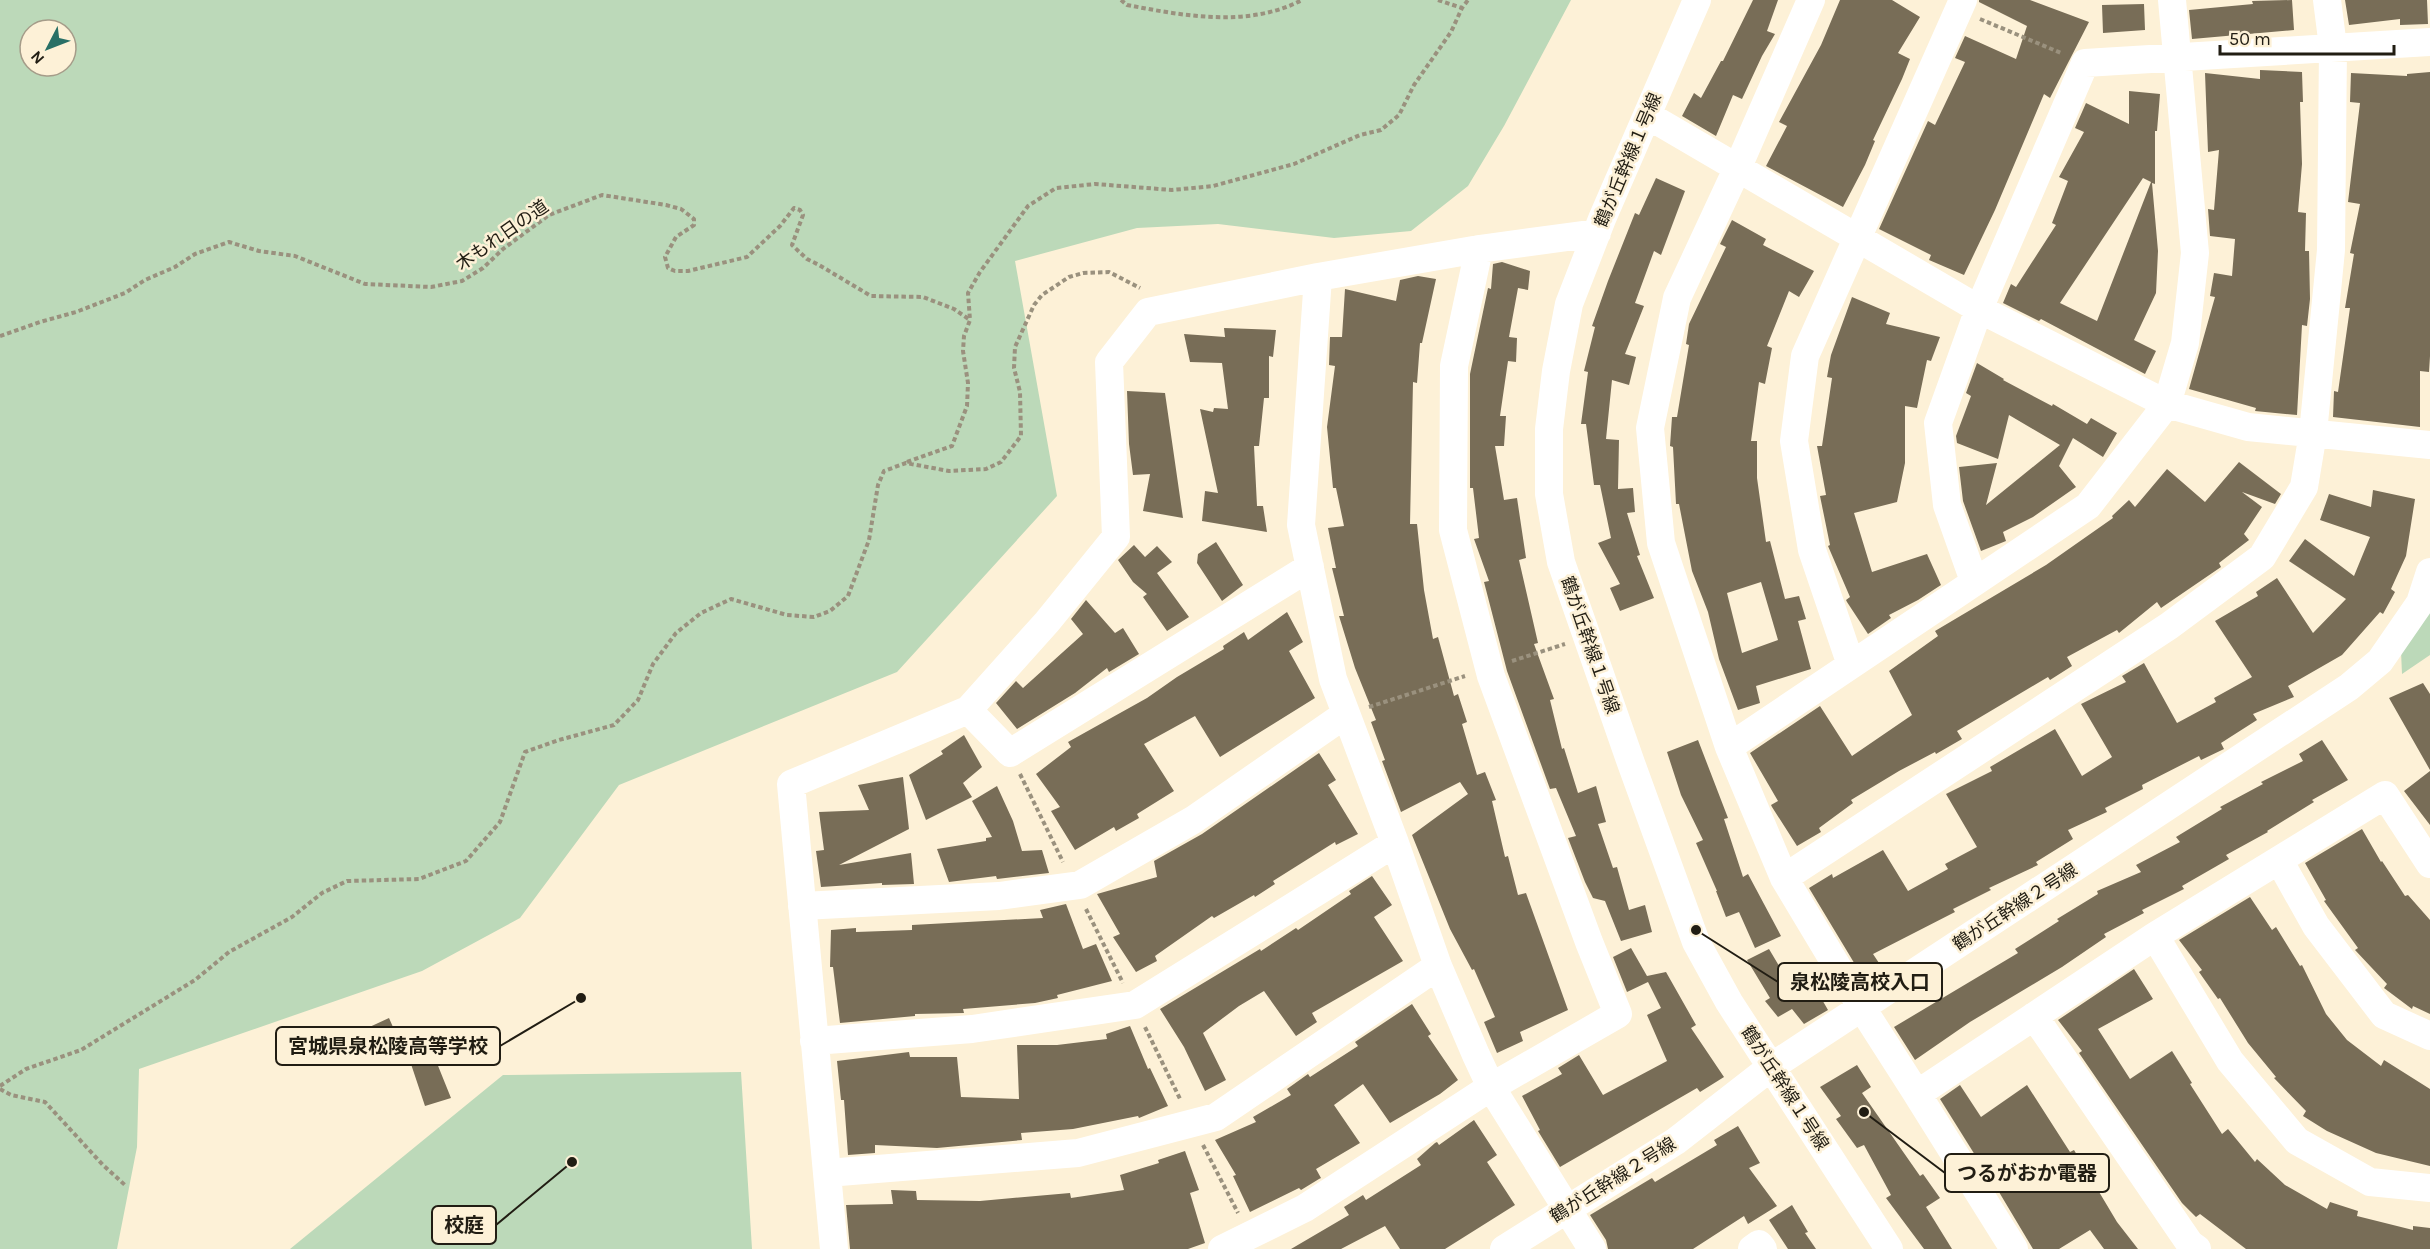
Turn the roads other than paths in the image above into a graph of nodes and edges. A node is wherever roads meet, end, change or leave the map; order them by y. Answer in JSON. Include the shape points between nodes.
{"nodes":[{"id":1,"x":1697,"y":0,"type":"edge"},
{"id":2,"x":1811,"y":0,"type":"edge"},
{"id":3,"x":2172,"y":0,"type":"edge"},
{"id":4,"x":2327,"y":0,"type":"edge"},
{"id":5,"x":1960,"y":5,"type":"edge"},
{"id":6,"x":2430,"y":42,"type":"edge"},
{"id":7,"x":2333,"y":47,"type":"junction"},
{"id":8,"x":2177,"y":57,"type":"junction"},
{"id":9,"x":1647,"y":116,"type":"junction"},
{"id":10,"x":1738,"y":167,"type":"junction"},
{"id":11,"x":1597,"y":232,"type":"junction"},
{"id":12,"x":1858,"y":238,"type":"junction"},
{"id":13,"x":1479,"y":249,"type":"junction"},
{"id":14,"x":1318,"y":277,"type":"junction"},
{"id":15,"x":1979,"y":309,"type":"junction"},
{"id":16,"x":2167,"y":404,"type":"junction"},
{"id":17,"x":2313,"y":433,"type":"junction"},
{"id":18,"x":2430,"y":445,"type":"edge"},
{"id":19,"x":1310,"y":567,"type":"junction"},
{"id":20,"x":2430,"y":572,"type":"edge"},
{"id":21,"x":1974,"y":581,"type":"junction"},
{"id":22,"x":1851,"y":664,"type":"junction"},
{"id":23,"x":968,"y":710,"type":"junction"},
{"id":24,"x":1346,"y":714,"type":"junction"},
{"id":25,"x":1729,"y":747,"type":"junction"},
{"id":26,"x":1395,"y":843,"type":"junction"},
{"id":27,"x":2279,"y":860,"type":"junction"},
{"id":28,"x":2430,"y":864,"type":"edge"},
{"id":29,"x":1784,"y":878,"type":"junction"},
{"id":30,"x":802,"y":906,"type":"junction"},
{"id":31,"x":2155,"y":936,"type":"junction"},
{"id":32,"x":1438,"y":966,"type":"junction"},
{"id":33,"x":1862,"y":1008,"type":"junction"},
{"id":34,"x":2034,"y":1017,"type":"junction"},
{"id":35,"x":2430,"y":1036,"type":"edge"},
{"id":36,"x":814,"y":1041,"type":"junction"},
{"id":37,"x":1772,"y":1067,"type":"junction"},
{"id":38,"x":1491,"y":1088,"type":"junction"},
{"id":39,"x":1917,"y":1094,"type":"junction"},
{"id":40,"x":826,"y":1173,"type":"junction"},
{"id":41,"x":2430,"y":1188,"type":"edge"},
{"id":42,"x":1566,"y":1209,"type":"junction"},
{"id":43,"x":834,"y":1249,"type":"edge"},
{"id":44,"x":1222,"y":1249,"type":"edge"},
{"id":45,"x":1504,"y":1249,"type":"edge"},
{"id":46,"x":1592,"y":1249,"type":"edge"},
{"id":47,"x":1752,"y":1249,"type":"edge"},
{"id":48,"x":1762,"y":1249,"type":"edge"},
{"id":49,"x":1889,"y":1249,"type":"edge"},
{"id":50,"x":2014,"y":1249,"type":"edge"},
{"id":51,"x":2197,"y":1249,"type":"edge"}],
"edges":[{"from":1,"to":9,"type":"street","name":"鶴が丘幹線１号線"},
{"from":2,"to":10,"type":"street"},
{"from":3,"to":8,"type":"street"},
{"from":4,"to":7,"type":"street"},
{"from":5,"to":12,"type":"street"},
{"from":6,"to":7,"type":"street"},
{"from":7,"to":8,"type":"street"},
{"from":7,"to":17,"type":"street","via":[[2331,250]]},
{"from":8,"to":15,"type":"street","via":[[2085,63]]},
{"from":8,"to":16,"type":"street","via":[[2195,252],[2185,344]]},
{"from":9,"to":10,"type":"street"},
{"from":9,"to":11,"type":"street","name":"鶴が丘幹線１号線"},
{"from":10,"to":12,"type":"street"},
{"from":10,"to":25,"type":"street","via":[[1677,298],[1650,428],[1661,543]]},
{"from":11,"to":13,"type":"street"},
{"from":11,"to":37,"type":"street","name":"鶴が丘幹線１号線","via":[[1569,304],[1549,429],[1549,494],[1561,562],[1696,942]]},
{"from":12,"to":15,"type":"street"},
{"from":12,"to":22,"type":"street","via":[[1805,357],[1794,441],[1812,550]]},
{"from":13,"to":14,"type":"street"},
{"from":13,"to":38,"type":"street","via":[[1454,366],[1453,530],[1491,676],[1618,1014]]},
{"from":14,"to":19,"type":"street","via":[[1301,525]]},
{"from":14,"to":23,"type":"street","via":[[1148,312],[1109,362],[1116,537]]},
{"from":15,"to":16,"type":"street"},
{"from":15,"to":21,"type":"street","via":[[1938,423],[1947,506]]},
{"from":16,"to":17,"type":"street","via":[[2248,427]]},
{"from":16,"to":21,"type":"street","via":[[2088,506]]},
{"from":17,"to":18,"type":"street"},
{"from":17,"to":29,"type":"street","via":[[2304,488],[2262,556],[2169,626]]},
{"from":19,"to":23,"type":"street","via":[[1010,753]]},
{"from":19,"to":24,"type":"street","via":[[1332,679]]},
{"from":20,"to":33,"type":"street","name":"鶴が丘幹線２号線","via":[[2420,603],[2380,661],[2349,687]]},
{"from":21,"to":22,"type":"street"},
{"from":22,"to":25,"type":"street"},
{"from":23,"to":30,"type":"street","via":[[791,784]]},
{"from":24,"to":26,"type":"street"},
{"from":24,"to":30,"type":"street","via":[[1193,820],[1080,885],[999,896]]},
{"from":25,"to":29,"type":"street"},
{"from":26,"to":32,"type":"street"},
{"from":26,"to":36,"type":"street","via":[[1135,1005],[972,1029]]},
{"from":27,"to":28,"type":"street","via":[[2385,795]]},
{"from":27,"to":31,"type":"street"},
{"from":27,"to":35,"type":"street","via":[[2316,926],[2384,1016]]},
{"from":29,"to":33,"type":"street"},
{"from":30,"to":36,"type":"street"},
{"from":31,"to":34,"type":"street"},
{"from":31,"to":41,"type":"street","via":[[2230,1060],[2297,1141],[2370,1182]]},
{"from":32,"to":38,"type":"street"},
{"from":32,"to":40,"type":"street","via":[[1216,1117],[1078,1153]]},
{"from":33,"to":37,"type":"street","name":"鶴が丘幹線２号線"},
{"from":33,"to":39,"type":"street"},
{"from":34,"to":39,"type":"street"},
{"from":34,"to":51,"type":"street"},
{"from":36,"to":40,"type":"street"},
{"from":37,"to":42,"type":"street","name":"鶴が丘幹線２号線","via":[[1676,1141]]},
{"from":37,"to":49,"type":"street","name":"鶴が丘幹線１号線"},
{"from":38,"to":42,"type":"street"},
{"from":38,"to":44,"type":"street","via":[[1305,1209]]},
{"from":39,"to":50,"type":"street"},
{"from":40,"to":43,"type":"street"},
{"from":42,"to":45,"type":"street","name":"鶴が丘幹線２号線"},
{"from":42,"to":46,"type":"street"},
{"from":47,"to":48,"type":"street","via":[[1759,1244]]}]}
